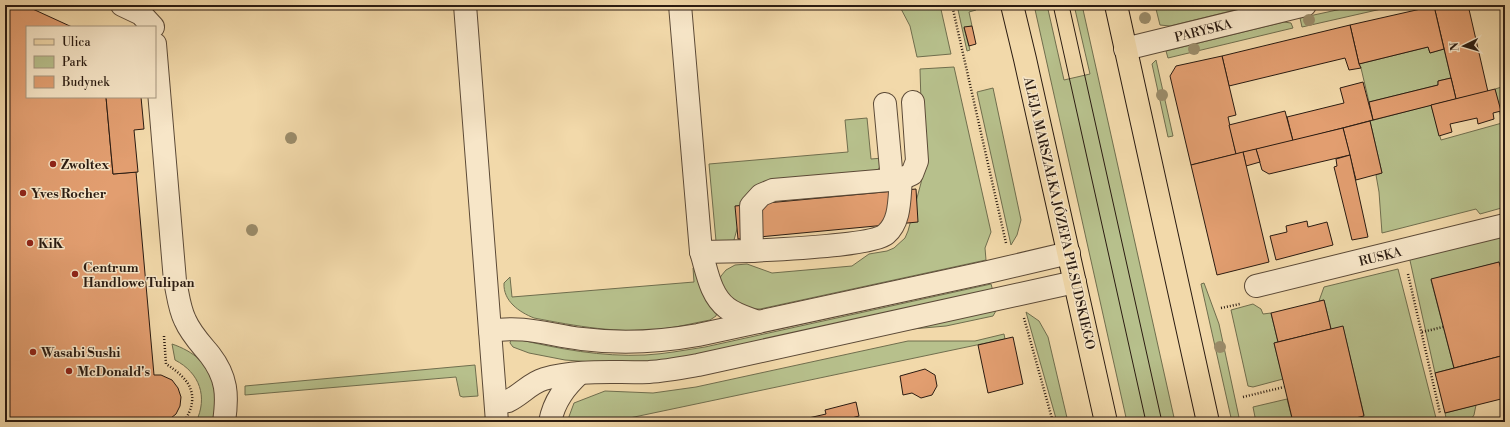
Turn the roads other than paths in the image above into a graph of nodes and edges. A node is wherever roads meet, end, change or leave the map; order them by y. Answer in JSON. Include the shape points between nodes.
{"nodes":[{"id":1,"x":122,"y":5,"type":"edge"},
{"id":2,"x":465,"y":5,"type":"edge"},
{"id":3,"x":680,"y":5,"type":"edge"},
{"id":4,"x":1012,"y":5,"type":"edge"},
{"id":5,"x":1116,"y":5,"type":"edge"},
{"id":6,"x":1305,"y":5,"type":"edge"},
{"id":7,"x":152,"y":26,"type":"edge"},
{"id":8,"x":1125,"y":49,"type":"junction"},
{"id":9,"x":156,"y":56,"type":"edge"},
{"id":10,"x":912,"y":102,"type":"dead end"},
{"id":11,"x":884,"y":104,"type":"dead end"},
{"id":12,"x":896,"y":180,"type":"junction"},
{"id":13,"x":1505,"y":225,"type":"edge"},
{"id":14,"x":752,"y":251,"type":"junction"},
{"id":15,"x":701,"y":252,"type":"junction"},
{"id":16,"x":1069,"y":253,"type":"junction"},
{"id":17,"x":1075,"y":282,"type":"junction"},
{"id":18,"x":1256,"y":286,"type":"dead end"},
{"id":19,"x":758,"y":322,"type":"junction"},
{"id":20,"x":490,"y":331,"type":"junction"},
{"id":21,"x":580,"y":373,"type":"junction"},
{"id":22,"x":497,"y":413,"type":"edge"},
{"id":23,"x":224,"y":422,"type":"edge"},
{"id":24,"x":550,"y":422,"type":"edge"},
{"id":25,"x":1106,"y":422,"type":"edge"},
{"id":26,"x":1208,"y":422,"type":"edge"}],
"edges":[{"from":1,"to":7,"type":"street","via":[[141,14]]},
{"from":2,"to":20,"type":"street"},
{"from":3,"to":15,"type":"street"},
{"from":4,"to":16,"type":"main road","name":"ALEJA MARSZAŁKA JÓZEFA PIŁSUDSKIEGO"},
{"from":5,"to":8,"type":"main road"},
{"from":6,"to":8,"type":"street","name":"PARYSKA"},
{"from":8,"to":26,"type":"main road"},
{"from":9,"to":23,"type":"street","via":[[175,281],[184,320],[216,364],[222,377],[227,399]]},
{"from":10,"to":12,"type":"street","via":[[917,161],[912,174]]},
{"from":11,"to":12,"type":"street"},
{"from":12,"to":14,"type":"street","via":[[898,218],[886,235],[864,242]]},
{"from":12,"to":14,"type":"street","via":[[773,190],[761,195],[751,206]]},
{"from":13,"to":18,"type":"street","name":"RUSKA"},
{"from":14,"to":15,"type":"street"},
{"from":15,"to":19,"type":"street","via":[[713,290],[719,300],[727,308]]},
{"from":16,"to":17,"type":"main road","name":"ALEJA MARSZAŁKA JÓZEFA PIŁSUDSKIEGO"},
{"from":16,"to":19,"type":"street"},
{"from":17,"to":21,"type":"street","via":[[673,370]]},
{"from":17,"to":25,"type":"main road","name":"ALEJA MARSZAŁKA JÓZEFA PIŁSUDSKIEGO"},
{"from":19,"to":20,"type":"street","via":[[664,341],[636,342],[582,339],[518,328]]},
{"from":20,"to":22,"type":"street"},
{"from":21,"to":22,"type":"street","via":[[530,384],[508,400]]},
{"from":21,"to":24,"type":"street","via":[[559,397],[552,410]]}]}
